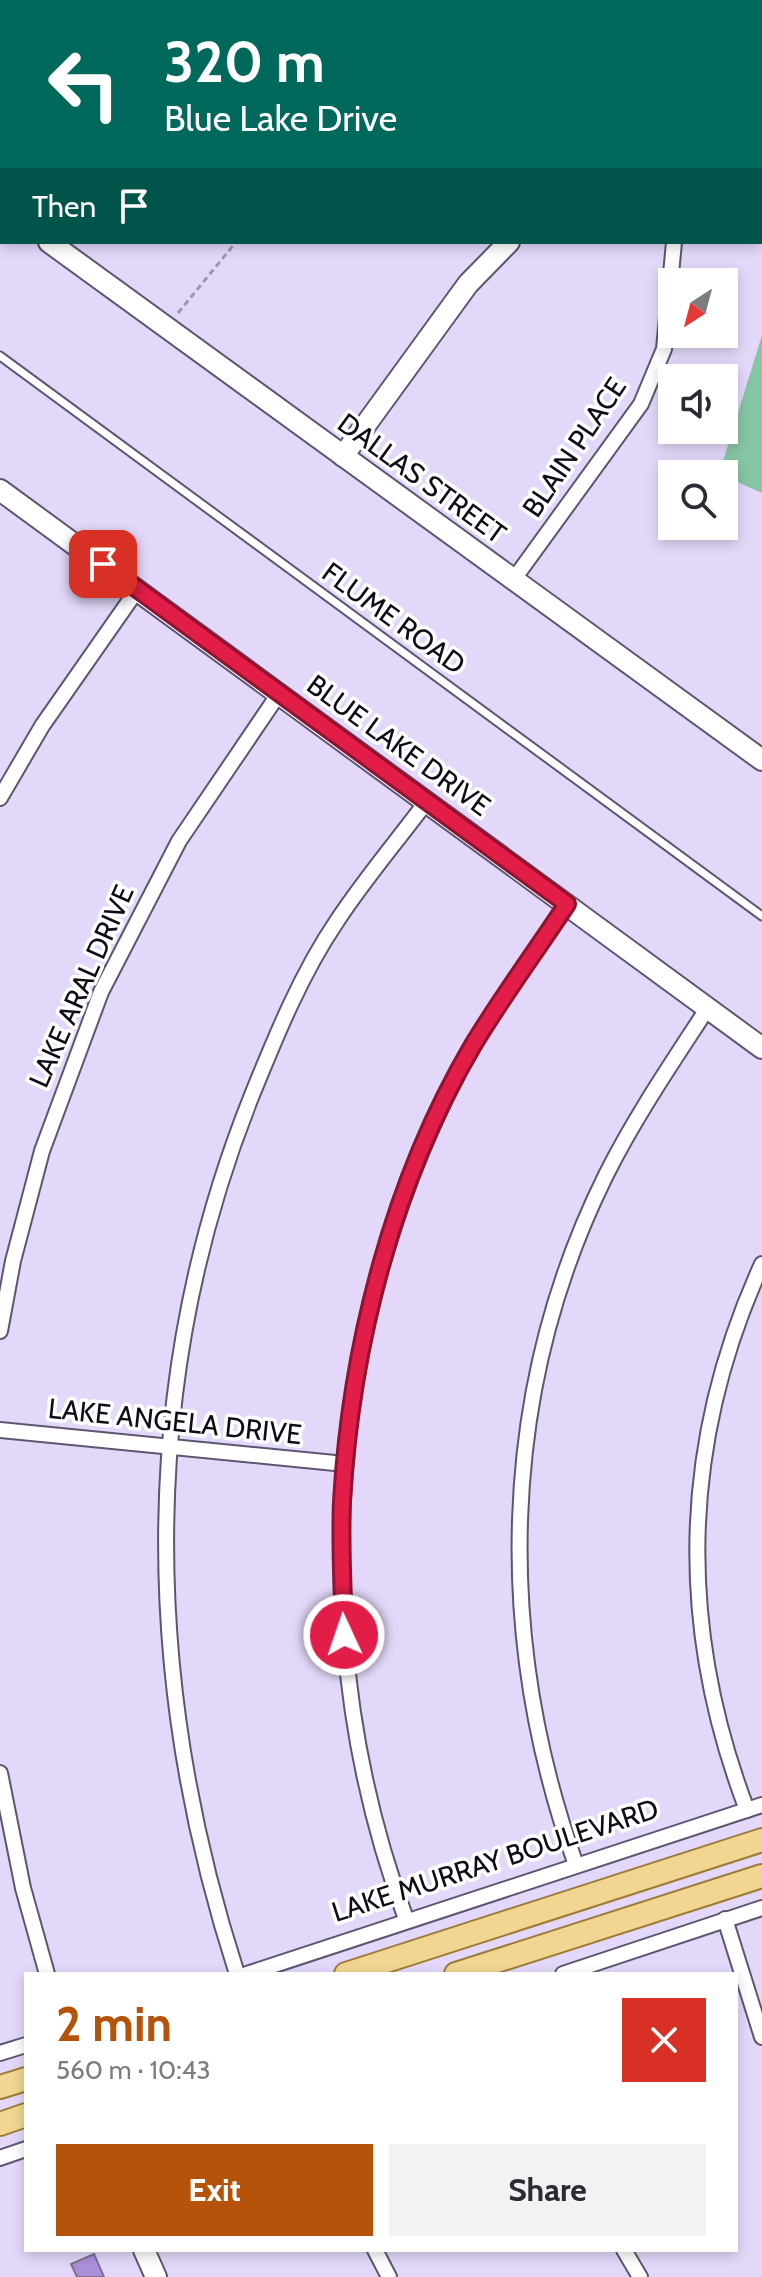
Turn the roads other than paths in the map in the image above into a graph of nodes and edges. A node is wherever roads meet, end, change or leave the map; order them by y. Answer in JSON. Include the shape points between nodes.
{"nodes":[{"id":1,"x":52,"y":244,"type":"edge"},
{"id":2,"x":507,"y":244,"type":"edge"},
{"id":3,"x":674,"y":244,"type":"edge"},
{"id":4,"x":0,"y":356,"type":"edge"},
{"id":5,"x":343,"y":456,"type":"junction"},
{"id":6,"x":0,"y":490,"type":"edge"},
{"id":7,"x":514,"y":579,"type":"junction"},
{"id":8,"x":137,"y":590,"type":"junction"},
{"id":9,"x":280,"y":692,"type":"junction"},
{"id":10,"x":762,"y":760,"type":"edge"},
{"id":11,"x":0,"y":798,"type":"edge"},
{"id":12,"x":427,"y":801,"type":"junction"},
{"id":13,"x":567,"y":904,"type":"junction"},
{"id":14,"x":762,"y":916,"type":"edge"},
{"id":15,"x":707,"y":1009,"type":"junction"},
{"id":16,"x":762,"y":1048,"type":"edge"},
{"id":17,"x":762,"y":1264,"type":"edge"},
{"id":18,"x":0,"y":1331,"type":"edge"},
{"id":19,"x":0,"y":1430,"type":"edge"},
{"id":20,"x":169,"y":1448,"type":"junction"},
{"id":21,"x":345,"y":1464,"type":"junction"},
{"id":22,"x":0,"y":1773,"type":"edge"},
{"id":23,"x":762,"y":1805,"type":"edge"},
{"id":24,"x":747,"y":1810,"type":"junction"},
{"id":25,"x":762,"y":1840,"type":"edge"},
{"id":26,"x":576,"y":1865,"type":"junction"},
{"id":27,"x":762,"y":1876,"type":"edge"},
{"id":28,"x":762,"y":1908,"type":"edge"},
{"id":29,"x":406,"y":1919,"type":"junction"},
{"id":30,"x":725,"y":1919,"type":"junction"},
{"id":31,"x":46,"y":1972,"type":"edge"},
{"id":32,"x":236,"y":1972,"type":"edge"},
{"id":33,"x":253,"y":1972,"type":"edge"},
{"id":34,"x":352,"y":1972,"type":"edge"},
{"id":35,"x":462,"y":1972,"type":"edge"},
{"id":36,"x":569,"y":1972,"type":"edge"},
{"id":37,"x":762,"y":2037,"type":"edge"},
{"id":38,"x":24,"y":2046,"type":"edge"},
{"id":39,"x":0,"y":2053,"type":"edge"},
{"id":40,"x":24,"y":2080,"type":"edge"},
{"id":41,"x":0,"y":2087,"type":"edge"},
{"id":42,"x":24,"y":2116,"type":"edge"},
{"id":43,"x":0,"y":2124,"type":"edge"},
{"id":44,"x":24,"y":2150,"type":"edge"},
{"id":45,"x":0,"y":2158,"type":"edge"},
{"id":46,"x":145,"y":2252,"type":"edge"},
{"id":47,"x":376,"y":2252,"type":"edge"},
{"id":48,"x":625,"y":2252,"type":"edge"},
{"id":49,"x":156,"y":2277,"type":"edge"},
{"id":50,"x":389,"y":2277,"type":"edge"},
{"id":51,"x":640,"y":2277,"type":"edge"}],
"edges":[{"from":1,"to":5,"type":"street","name":"DALLAS STREET"},
{"from":2,"to":5,"type":"street","via":[[468,284]]},
{"from":3,"to":7,"type":"street","name":"BLAIN PLACE","via":[[664,349],[641,404]]},
{"from":4,"to":14,"type":"lane","name":"FLUME ROAD"},
{"from":5,"to":7,"type":"street","name":"DALLAS STREET"},
{"from":6,"to":8,"type":"street","name":"BLUE LAKE DRIVE"},
{"from":7,"to":10,"type":"street","name":"DALLAS STREET"},
{"from":8,"to":9,"type":"street","name":"BLUE LAKE DRIVE"},
{"from":8,"to":11,"type":"street","via":[[42,726]]},
{"from":9,"to":12,"type":"street","name":"BLUE LAKE DRIVE"},
{"from":9,"to":18,"type":"street","name":"LAKE ARAL DRIVE","via":[[179,841],[101,992],[42,1151]]},
{"from":12,"to":13,"type":"street","name":"BLUE LAKE DRIVE"},
{"from":12,"to":20,"type":"street","via":[[337,921],[263,1068],[233,1143],[184,1331]]},
{"from":13,"to":15,"type":"street","name":"BLUE LAKE DRIVE"},
{"from":13,"to":21,"type":"street","via":[[474,1044],[412,1175],[369,1314]]},
{"from":15,"to":16,"type":"street","name":"BLUE LAKE DRIVE"},
{"from":15,"to":26,"type":"street","via":[[627,1135],[587,1216],[543,1346],[526,1435],[518,1566],[523,1653],[541,1754]]},
{"from":17,"to":24,"type":"street","via":[[733,1334],[710,1415],[696,1536],[704,1656],[721,1734]]},
{"from":19,"to":20,"type":"street","name":"LAKE ANGELA DRIVE"},
{"from":20,"to":21,"type":"street","name":"LAKE ANGELA DRIVE"},
{"from":20,"to":32,"type":"street","via":[[165,1578],[175,1712],[196,1834]]},
{"from":21,"to":29,"type":"street","via":[[342,1591],[351,1701],[369,1797]]},
{"from":22,"to":31,"type":"street"},
{"from":23,"to":24,"type":"street","name":"LAKE MURRAY BOULEVARD"},
{"from":24,"to":26,"type":"street","name":"LAKE MURRAY BOULEVARD"},
{"from":25,"to":34,"type":"main road"},
{"from":26,"to":29,"type":"street","name":"LAKE MURRAY BOULEVARD"},
{"from":27,"to":35,"type":"main road"},
{"from":28,"to":30,"type":"street"},
{"from":29,"to":33,"type":"street","name":"LAKE MURRAY BOULEVARD"},
{"from":30,"to":36,"type":"street"},
{"from":30,"to":37,"type":"street"},
{"from":38,"to":39,"type":"street"},
{"from":40,"to":41,"type":"main road"},
{"from":42,"to":43,"type":"main road"},
{"from":44,"to":45,"type":"street"},
{"from":46,"to":49,"type":"street"},
{"from":47,"to":50,"type":"street"},
{"from":48,"to":51,"type":"street"}]}
